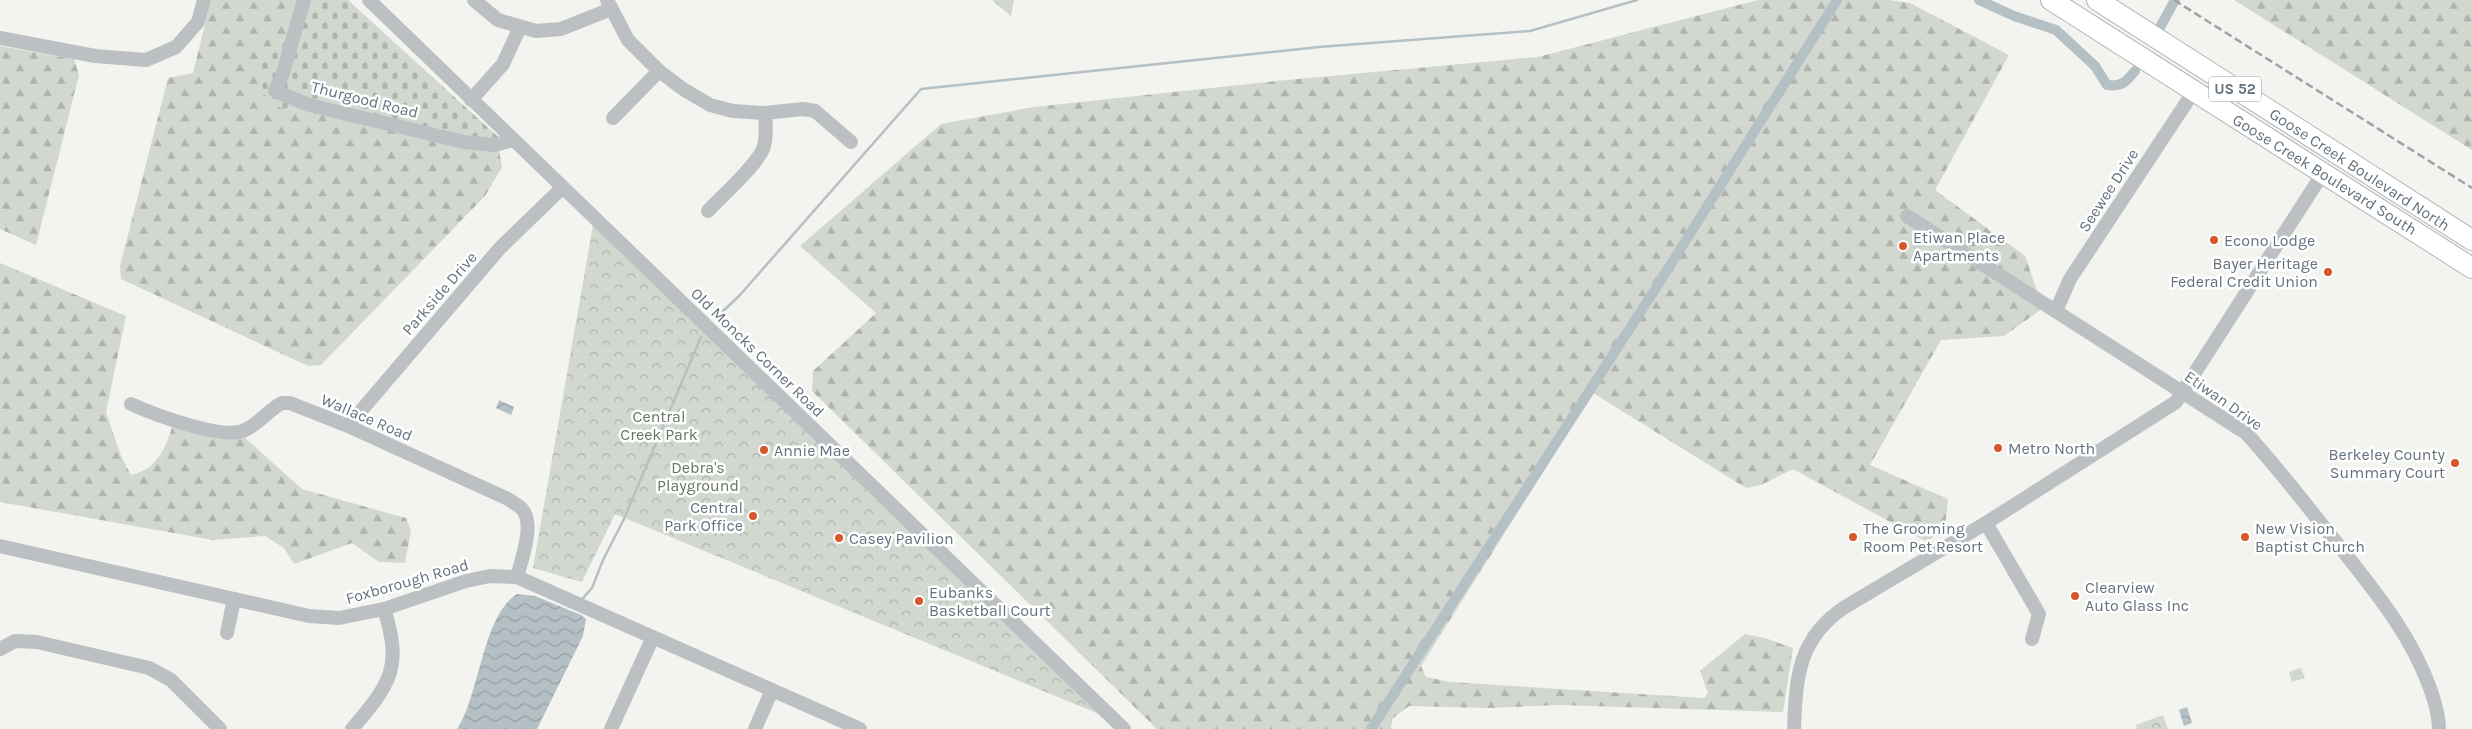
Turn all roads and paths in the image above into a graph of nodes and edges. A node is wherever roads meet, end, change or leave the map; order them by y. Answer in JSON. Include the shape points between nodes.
{"nodes":[{"id":1,"x":204,"y":0,"type":"edge"},
{"id":2,"x":304,"y":0,"type":"edge"},
{"id":3,"x":369,"y":0,"type":"edge"},
{"id":4,"x":474,"y":0,"type":"edge"},
{"id":5,"x":2051,"y":0,"type":"edge"},
{"id":6,"x":2097,"y":0,"type":"edge"},
{"id":7,"x":609,"y":5,"type":"edge"},
{"id":8,"x":520,"y":27,"type":"junction"},
{"id":9,"x":0,"y":38,"type":"edge"},
{"id":10,"x":659,"y":70,"type":"junction"},
{"id":11,"x":2194,"y":91,"type":"junction"},
{"id":12,"x":471,"y":100,"type":"junction"},
{"id":13,"x":765,"y":113,"type":"junction"},
{"id":14,"x":613,"y":118,"type":"dead end"},
{"id":15,"x":2294,"y":126,"type":"junction"},
{"id":16,"x":512,"y":140,"type":"junction"},
{"id":17,"x":851,"y":142,"type":"dead end"},
{"id":18,"x":2322,"y":173,"type":"junction"},
{"id":19,"x":2374,"y":177,"type":"junction"},
{"id":20,"x":562,"y":188,"type":"junction"},
{"id":21,"x":708,"y":211,"type":"dead end"},
{"id":22,"x":1907,"y":216,"type":"dead end"},
{"id":23,"x":2472,"y":240,"type":"edge"},
{"id":24,"x":2472,"y":268,"type":"edge"},
{"id":25,"x":2056,"y":311,"type":"junction"},
{"id":26,"x":2184,"y":392,"type":"junction"},
{"id":27,"x":131,"y":404,"type":"dead end"},
{"id":28,"x":348,"y":426,"type":"junction"},
{"id":29,"x":1986,"y":523,"type":"junction"},
{"id":30,"x":0,"y":546,"type":"edge"},
{"id":31,"x":517,"y":577,"type":"junction"},
{"id":32,"x":234,"y":599,"type":"junction"},
{"id":33,"x":384,"y":609,"type":"junction"},
{"id":34,"x":228,"y":633,"type":"dead end"},
{"id":35,"x":653,"y":637,"type":"junction"},
{"id":36,"x":2032,"y":639,"type":"dead end"},
{"id":37,"x":0,"y":649,"type":"edge"},
{"id":38,"x":772,"y":690,"type":"junction"},
{"id":39,"x":220,"y":729,"type":"edge"},
{"id":40,"x":352,"y":729,"type":"edge"},
{"id":41,"x":612,"y":729,"type":"edge"},
{"id":42,"x":755,"y":729,"type":"edge"},
{"id":43,"x":860,"y":729,"type":"edge"},
{"id":44,"x":1124,"y":729,"type":"edge"},
{"id":45,"x":1794,"y":729,"type":"edge"},
{"id":46,"x":2439,"y":729,"type":"edge"}],
"edges":[{"from":1,"to":9,"type":"street","via":[[198,22],[176,47],[146,60],[95,56]]},
{"from":2,"to":16,"type":"street","name":"Thurgood Road","via":[[275,91],[309,106],[464,142],[495,145]]},
{"from":3,"to":12,"type":"street","name":"Old Moncks Corner Road"},
{"from":4,"to":8,"type":"street","via":[[498,20]]},
{"from":5,"to":11,"type":"highway","name":"Goose Creek Boulevard South","number":"US 52"},
{"from":6,"to":15,"type":"highway","name":"Goose Creek Boulevard North","number":"US 52"},
{"from":7,"to":8,"type":"street","via":[[562,29],[536,31]]},
{"from":7,"to":10,"type":"street","via":[[628,40]]},
{"from":8,"to":12,"type":"street","via":[[503,64]]},
{"from":10,"to":13,"type":"street","via":[[710,105]]},
{"from":10,"to":14,"type":"street"},
{"from":11,"to":18,"type":"highway","name":"Goose Creek Boulevard South","number":"US 52"},
{"from":11,"to":25,"type":"street","name":"Seewee Drive","via":[[2070,280]]},
{"from":12,"to":16,"type":"street","name":"Old Moncks Corner Road"},
{"from":13,"to":17,"type":"street","via":[[815,111]]},
{"from":13,"to":21,"type":"street","via":[[763,149]]},
{"from":15,"to":18,"type":"highway","via":[[2318,151]]},
{"from":15,"to":19,"type":"highway","name":"Goose Creek Boulevard North","number":"US 52"},
{"from":16,"to":20,"type":"street","name":"Old Moncks Corner Road"},
{"from":18,"to":19,"type":"highway","via":[[2346,170]]},
{"from":18,"to":24,"type":"highway","name":"Goose Creek Boulevard South","number":"US 52"},
{"from":18,"to":26,"type":"street"},
{"from":19,"to":23,"type":"highway","name":"Goose Creek Boulevard North","number":"US 52"},
{"from":20,"to":28,"type":"street","name":"Parkside Drive","via":[[500,248]]},
{"from":20,"to":44,"type":"street","name":"Old Moncks Corner Road"},
{"from":22,"to":25,"type":"street","name":"Etiwan Drive"},
{"from":25,"to":26,"type":"street","name":"Etiwan Drive"},
{"from":26,"to":29,"type":"street","via":[[2176,402],[2140,427]]},
{"from":26,"to":46,"type":"street","name":"Etiwan Drive","via":[[2246,433],[2277,466],[2389,608],[2413,648],[2427,680],[2436,706]]},
{"from":27,"to":28,"type":"street","name":"Wallace Road","via":[[158,416],[232,434],[245,430],[282,403],[290,403]]},
{"from":28,"to":31,"type":"street","name":"Wallace Road","via":[[508,499],[523,509],[528,522]]},
{"from":29,"to":36,"type":"street","via":[[2039,614]]},
{"from":29,"to":45,"type":"street","via":[[1825,622],[1808,646],[1800,666]]},
{"from":30,"to":32,"type":"street","name":"Foxborough Road"},
{"from":31,"to":33,"type":"street","name":"Foxborough Road","via":[[490,576],[466,581]]},
{"from":31,"to":35,"type":"street","name":"Foxborough Road"},
{"from":32,"to":33,"type":"street","name":"Foxborough Road","via":[[309,616],[339,618]]},
{"from":32,"to":34,"type":"street"},
{"from":33,"to":40,"type":"street","via":[[392,636],[393,662],[384,688]]},
{"from":35,"to":38,"type":"street","name":"Foxborough Road"},
{"from":35,"to":41,"type":"street"},
{"from":37,"to":39,"type":"street","via":[[15,641],[37,642],[149,668],[170,680]]},
{"from":38,"to":42,"type":"street"},
{"from":38,"to":43,"type":"street","name":"Foxborough Road"}]}
